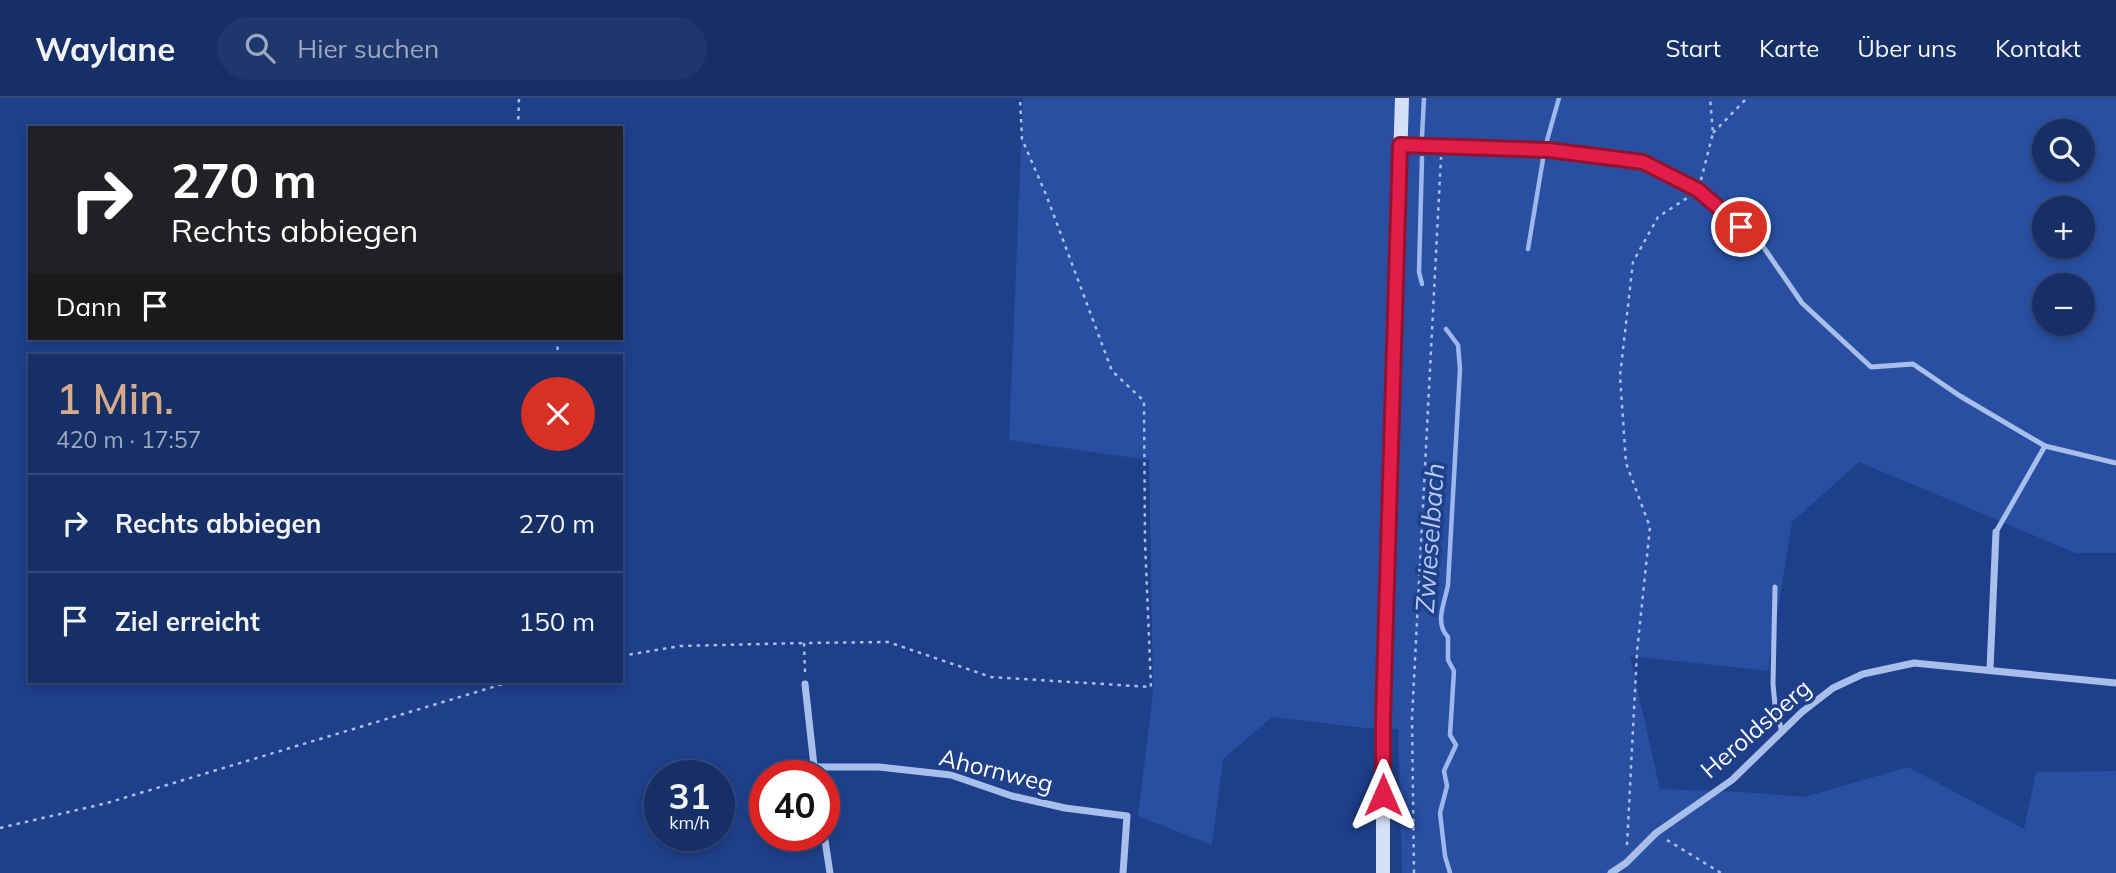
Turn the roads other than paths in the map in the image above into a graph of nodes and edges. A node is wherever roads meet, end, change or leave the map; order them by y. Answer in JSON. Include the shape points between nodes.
{"nodes":[{"id":1,"x":1402,"y":98,"type":"edge"},
{"id":2,"x":1400,"y":145,"type":"junction"},
{"id":3,"x":2045,"y":446,"type":"junction"},
{"id":4,"x":2116,"y":463,"type":"edge"},
{"id":5,"x":1996,"y":532,"type":"joint"},
{"id":6,"x":1775,"y":587,"type":"dead end"},
{"id":7,"x":1990,"y":669,"type":"junction"},
{"id":8,"x":2116,"y":683,"type":"edge"},
{"id":9,"x":804,"y":684,"type":"road end"},
{"id":10,"x":1782,"y":732,"type":"junction"},
{"id":11,"x":813,"y":760,"type":"edge"},
{"id":12,"x":840,"y":769,"type":"edge"},
{"id":13,"x":827,"y":851,"type":"edge"},
{"id":14,"x":1382,"y":872,"type":"edge"},
{"id":15,"x":830,"y":873,"type":"edge"},
{"id":16,"x":1124,"y":873,"type":"edge"},
{"id":17,"x":1611,"y":873,"type":"edge"}],
"edges":[{"from":1,"to":2,"type":"street"},
{"from":2,"to":3,"type":"lane","via":[[1549,150],[1643,162],[1698,190],[1762,245],[1802,303],[1871,367],[1913,364]]},
{"from":2,"to":14,"type":"street"},
{"from":3,"to":4,"type":"lane"},
{"from":3,"to":5,"type":"lane"},
{"from":5,"to":7,"type":"street"},
{"from":6,"to":10,"type":"lane","via":[[1773,684]]},
{"from":7,"to":8,"type":"street","name":"Heroldsberg"},
{"from":7,"to":10,"type":"street","name":"Heroldsberg","via":[[1914,663],[1863,674],[1833,688]]},
{"from":9,"to":11,"type":"street"},
{"from":10,"to":17,"type":"street","name":"Heroldsberg","via":[[1732,780],[1656,833]]},
{"from":12,"to":16,"type":"street","name":"Ahornweg","via":[[880,767],[951,775],[1012,796],[1127,816]]},
{"from":13,"to":15,"type":"street"}]}
